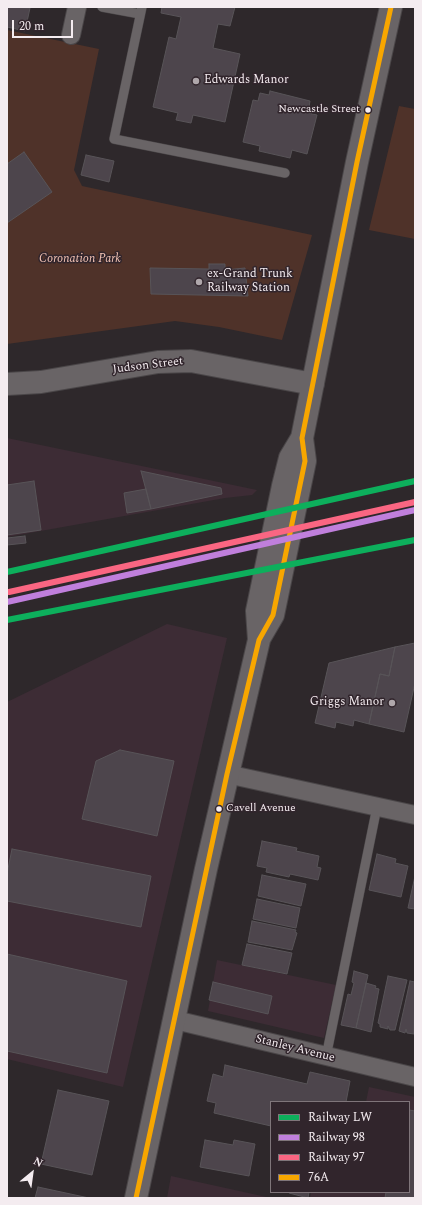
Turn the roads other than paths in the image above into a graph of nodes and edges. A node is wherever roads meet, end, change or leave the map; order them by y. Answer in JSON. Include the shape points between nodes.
{"nodes":[{"id":1,"x":77,"y":7,"type":"edge"},
{"id":2,"x":102,"y":7,"type":"edge"},
{"id":3,"x":391,"y":7,"type":"edge"},
{"id":4,"x":141,"y":10,"type":"edge"},
{"id":5,"x":71,"y":35,"type":"dead end"},
{"id":6,"x":285,"y":173,"type":"dead end"},
{"id":7,"x":7,"y":384,"type":"edge"},
{"id":8,"x":312,"y":384,"type":"junction"},
{"id":9,"x":227,"y":774,"type":"junction"},
{"id":10,"x":377,"y":807,"type":"junction"},
{"id":11,"x":415,"y":815,"type":"edge"},
{"id":12,"x":175,"y":1020,"type":"junction"},
{"id":13,"x":326,"y":1057,"type":"junction"},
{"id":14,"x":415,"y":1077,"type":"edge"},
{"id":15,"x":136,"y":1198,"type":"edge"}],
"edges":[{"from":1,"to":5,"type":"street"},
{"from":2,"to":4,"type":"lane"},
{"from":3,"to":8,"type":"main road"},
{"from":4,"to":6,"type":"lane","via":[[114,139]]},
{"from":7,"to":8,"type":"main road","name":"Judson Street","via":[[41,382],[158,362],[191,361]]},
{"from":8,"to":9,"type":"main road","via":[[302,438],[290,458],[283,486],[257,611],[259,640]]},
{"from":9,"to":10,"type":"street"},
{"from":9,"to":12,"type":"main road"},
{"from":10,"to":11,"type":"street"},
{"from":10,"to":13,"type":"lane"},
{"from":12,"to":13,"type":"street","name":"Stanley Avenue"},
{"from":12,"to":15,"type":"main road"},
{"from":13,"to":14,"type":"street","name":"Stanley Avenue"}]}
